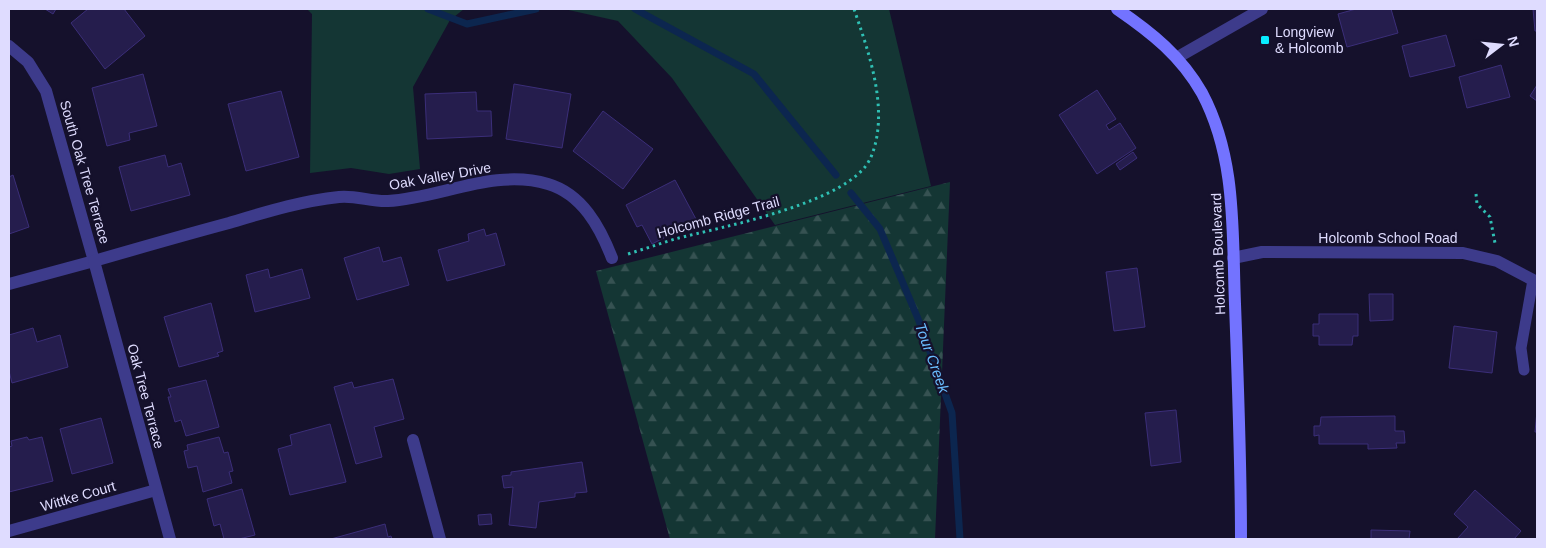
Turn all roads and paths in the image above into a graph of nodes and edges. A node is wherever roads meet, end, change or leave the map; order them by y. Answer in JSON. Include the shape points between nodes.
{"nodes":[{"id":1,"x":854,"y":9,"type":"edge"},
{"id":2,"x":1117,"y":9,"type":"edge"},
{"id":3,"x":1262,"y":9,"type":"edge"},
{"id":4,"x":9,"y":46,"type":"edge"},
{"id":5,"x":1178,"y":57,"type":"junction"},
{"id":6,"x":1476,"y":194,"type":"dead end"},
{"id":7,"x":612,"y":258,"type":"joint"},
{"id":8,"x":1233,"y":258,"type":"junction"},
{"id":9,"x":94,"y":261,"type":"junction"},
{"id":10,"x":1497,"y":261,"type":"junction"},
{"id":11,"x":1535,"y":281,"type":"edge"},
{"id":12,"x":9,"y":284,"type":"edge"},
{"id":13,"x":1524,"y":370,"type":"dead end"},
{"id":14,"x":413,"y":440,"type":"dead end"},
{"id":15,"x":156,"y":490,"type":"junction"},
{"id":16,"x":9,"y":531,"type":"edge"},
{"id":17,"x":170,"y":539,"type":"edge"},
{"id":18,"x":440,"y":539,"type":"edge"},
{"id":19,"x":1241,"y":539,"type":"edge"}],
"edges":[{"from":1,"to":7,"type":"path","name":"Holcomb Ridge Trail","via":[[879,106],[878,133],[871,158],[860,174],[781,212]]},
{"from":2,"to":5,"type":"street","name":"Holcomb Boulevard","via":[[1151,32]]},
{"from":3,"to":5,"type":"street"},
{"from":4,"to":9,"type":"street","name":"South Oak Tree Terrace","via":[[28,62],[46,91]]},
{"from":5,"to":8,"type":"street","name":"Holcomb Boulevard","via":[[1202,95],[1220,135],[1232,199]]},
{"from":6,"to":10,"type":"path","via":[[1477,204],[1490,217]]},
{"from":7,"to":9,"type":"street","name":"Oak Valley Drive","via":[[590,213],[572,196],[549,184],[516,179],[388,201],[342,196],[303,202]]},
{"from":8,"to":10,"type":"street","name":"Holcomb School Road","via":[[1262,252],[1463,253]]},
{"from":8,"to":19,"type":"street","name":"Holcomb Boulevard","via":[[1241,439]]},
{"from":9,"to":12,"type":"street","name":"South Oak Tree Terrace"},
{"from":9,"to":15,"type":"street","name":"Oak Tree Terrace"},
{"from":10,"to":11,"type":"street","name":"Holcomb School Road"},
{"from":11,"to":13,"type":"lane","via":[[1521,348]]},
{"from":14,"to":18,"type":"street"},
{"from":15,"to":16,"type":"street","name":"Wittke Court"},
{"from":15,"to":17,"type":"street","name":"Oak Tree Terrace"}]}
